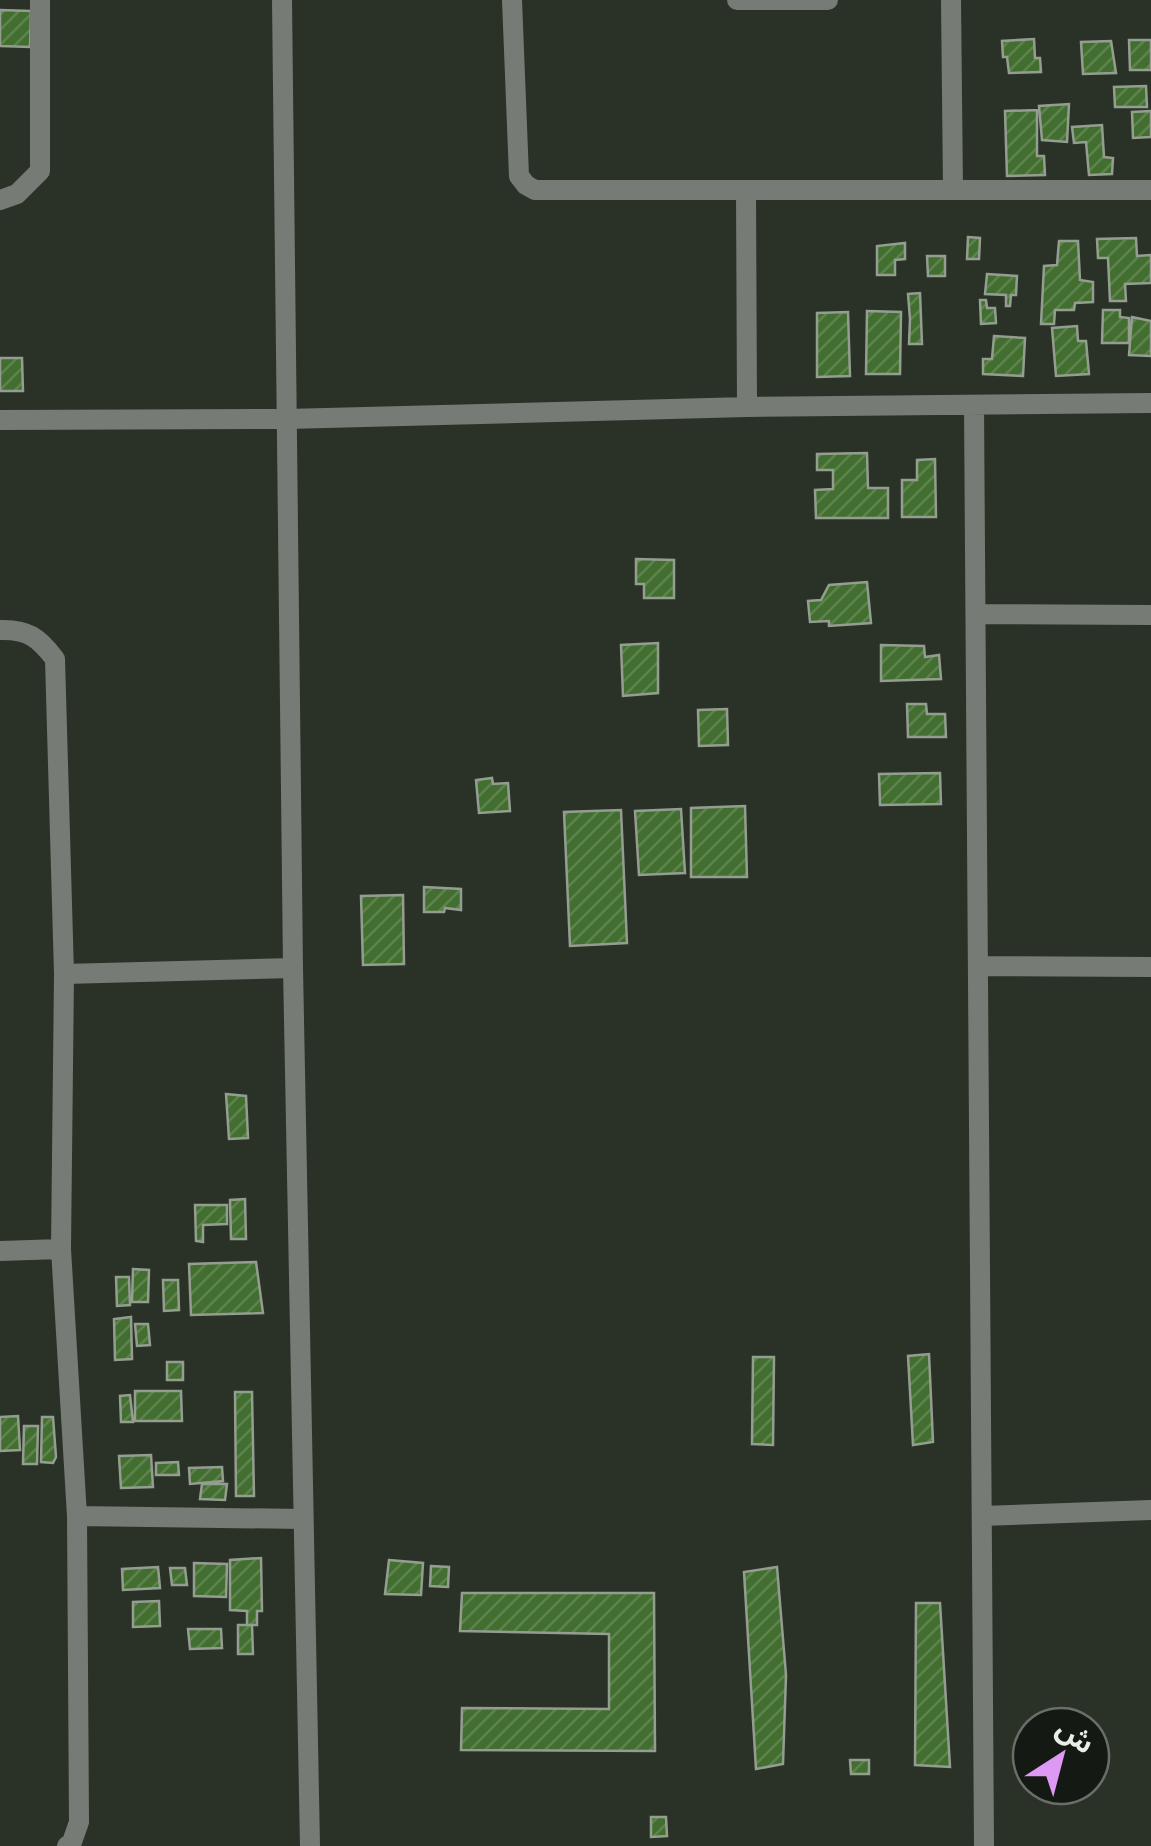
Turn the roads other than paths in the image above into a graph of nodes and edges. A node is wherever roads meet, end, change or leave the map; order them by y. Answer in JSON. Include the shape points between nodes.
{"nodes":[{"id":1,"x":40,"y":0,"type":"edge"},
{"id":2,"x":282,"y":0,"type":"edge"},
{"id":3,"x":512,"y":0,"type":"edge"},
{"id":4,"x":737,"y":0,"type":"edge"},
{"id":5,"x":828,"y":0,"type":"edge"},
{"id":6,"x":951,"y":0,"type":"edge"},
{"id":7,"x":953,"y":189,"type":"junction"},
{"id":8,"x":746,"y":190,"type":"junction"},
{"id":9,"x":1151,"y":190,"type":"edge"},
{"id":10,"x":0,"y":200,"type":"edge"},
{"id":11,"x":1151,"y":404,"type":"edge"},
{"id":12,"x":974,"y":406,"type":"junction"},
{"id":13,"x":747,"y":407,"type":"junction"},
{"id":14,"x":288,"y":419,"type":"junction"},
{"id":15,"x":0,"y":420,"type":"edge"},
{"id":16,"x":976,"y":614,"type":"junction"},
{"id":17,"x":1151,"y":615,"type":"edge"},
{"id":18,"x":0,"y":630,"type":"edge"},
{"id":19,"x":978,"y":966,"type":"junction"},
{"id":20,"x":1151,"y":967,"type":"edge"},
{"id":21,"x":293,"y":968,"type":"junction"},
{"id":22,"x":64,"y":974,"type":"junction"},
{"id":23,"x":61,"y":1249,"type":"junction"},
{"id":24,"x":0,"y":1251,"type":"edge"},
{"id":25,"x":1151,"y":1510,"type":"edge"},
{"id":26,"x":77,"y":1516,"type":"junction"},
{"id":27,"x":982,"y":1516,"type":"junction"},
{"id":28,"x":304,"y":1519,"type":"junction"},
{"id":29,"x":67,"y":1846,"type":"edge"},
{"id":30,"x":310,"y":1846,"type":"edge"},
{"id":31,"x":984,"y":1846,"type":"edge"}],
"edges":[{"from":1,"to":10,"type":"street","via":[[40,171],[17,194]]},
{"from":2,"to":14,"type":"street"},
{"from":3,"to":8,"type":"street","via":[[519,176],[526,185]]},
{"from":4,"to":5,"type":"street"},
{"from":6,"to":7,"type":"street"},
{"from":7,"to":8,"type":"street"},
{"from":7,"to":9,"type":"street"},
{"from":8,"to":13,"type":"street"},
{"from":11,"to":12,"type":"street"},
{"from":12,"to":13,"type":"street"},
{"from":12,"to":16,"type":"street"},
{"from":13,"to":14,"type":"street"},
{"from":14,"to":15,"type":"street"},
{"from":14,"to":21,"type":"street"},
{"from":16,"to":17,"type":"street"},
{"from":16,"to":19,"type":"street"},
{"from":18,"to":22,"type":"street","via":[[41,641],[55,659]]},
{"from":19,"to":20,"type":"street"},
{"from":19,"to":27,"type":"street"},
{"from":21,"to":22,"type":"street"},
{"from":21,"to":28,"type":"street"},
{"from":22,"to":23,"type":"street"},
{"from":23,"to":24,"type":"street"},
{"from":23,"to":26,"type":"street"},
{"from":25,"to":27,"type":"street"},
{"from":26,"to":28,"type":"street"},
{"from":26,"to":29,"type":"street","via":[[79,1822]]},
{"from":27,"to":31,"type":"street"},
{"from":28,"to":30,"type":"street"}]}
